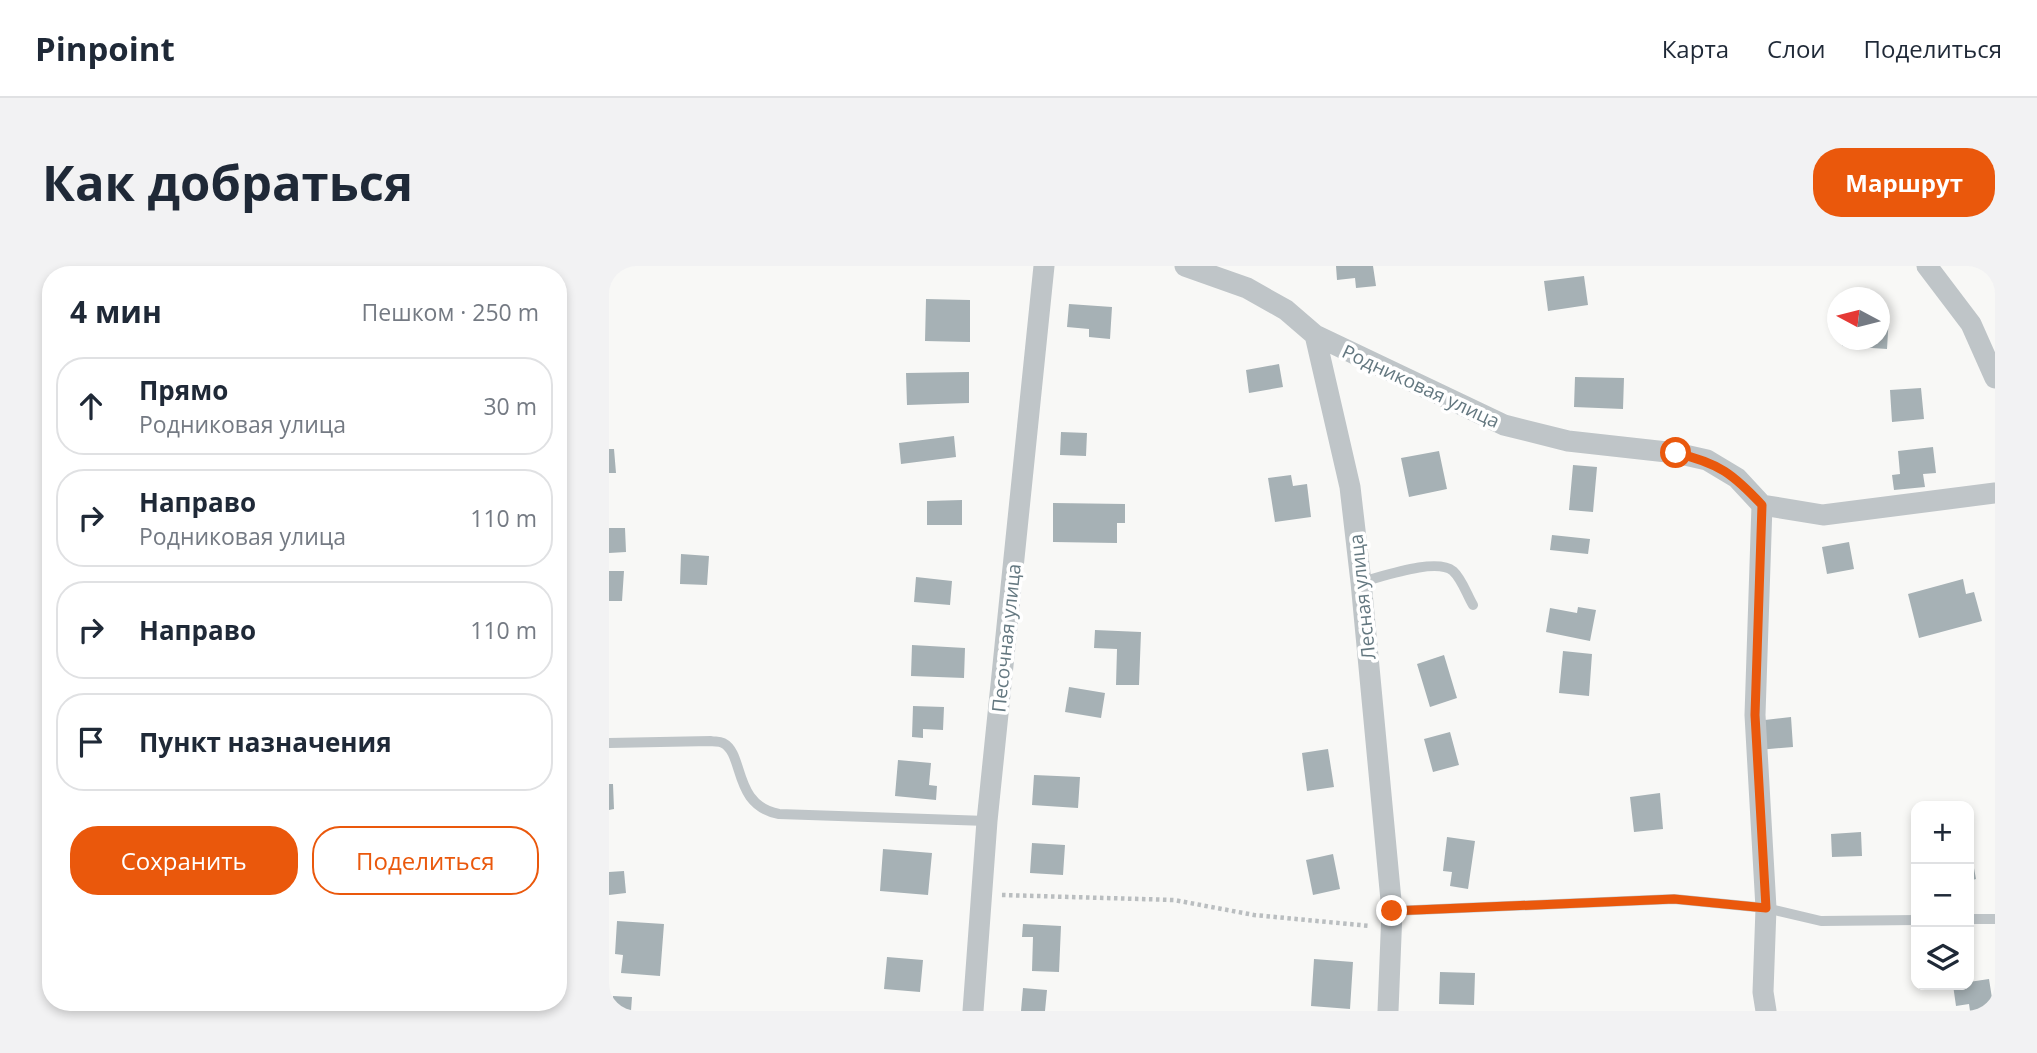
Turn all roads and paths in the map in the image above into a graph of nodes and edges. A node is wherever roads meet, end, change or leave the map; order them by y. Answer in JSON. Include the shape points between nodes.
{"nodes":[{"id":1,"x":1045,"y":266,"type":"edge"},
{"id":2,"x":1188,"y":266,"type":"edge"},
{"id":3,"x":1927,"y":266,"type":"edge"},
{"id":4,"x":1315,"y":335,"type":"junction"},
{"id":5,"x":1995,"y":378,"type":"edge"},
{"id":6,"x":1995,"y":492,"type":"edge"},
{"id":7,"x":1762,"y":505,"type":"junction"},
{"id":8,"x":1361,"y":582,"type":"junction"},
{"id":9,"x":1473,"y":605,"type":"dead end"},
{"id":10,"x":609,"y":743,"type":"edge"},
{"id":11,"x":987,"y":821,"type":"junction"},
{"id":12,"x":981,"y":894,"type":"junction"},
{"id":13,"x":1766,"y":908,"type":"junction"},
{"id":14,"x":1392,"y":919,"type":"junction"},
{"id":15,"x":1974,"y":919,"type":"edge"},
{"id":16,"x":1995,"y":919,"type":"edge"},
{"id":17,"x":1911,"y":920,"type":"edge"},
{"id":18,"x":973,"y":1011,"type":"edge"},
{"id":19,"x":1388,"y":1011,"type":"edge"},
{"id":20,"x":1766,"y":1011,"type":"edge"}],
"edges":[{"from":1,"to":11,"type":"street","name":"Песочная улица"},
{"from":2,"to":4,"type":"street","via":[[1247,288],[1286,310]]},
{"from":3,"to":5,"type":"street","via":[[1971,324]]},
{"from":4,"to":7,"type":"street","name":"Родниковая улица","via":[[1504,425],[1568,441],[1706,460],[1737,478]]},
{"from":4,"to":8,"type":"street","name":"Лесная улица","via":[[1350,487]]},
{"from":6,"to":7,"type":"street","via":[[1823,514]]},
{"from":7,"to":13,"type":"street","via":[[1755,715]]},
{"from":8,"to":9,"type":"lane","via":[[1445,566],[1455,573]]},
{"from":8,"to":14,"type":"street","name":"Лесная улица"},
{"from":10,"to":11,"type":"lane","via":[[723,743],[731,750],[753,801],[764,811]]},
{"from":11,"to":12,"type":"street","name":"Песочная улица"},
{"from":12,"to":14,"type":"path","via":[[1174,900],[1254,915]]},
{"from":12,"to":18,"type":"street","name":"Песочная улица"},
{"from":13,"to":14,"type":"lane","via":[[1674,899]]},
{"from":13,"to":17,"type":"lane","via":[[1821,920]]},
{"from":13,"to":20,"type":"street"},
{"from":14,"to":19,"type":"street","name":"Лесная улица"},
{"from":15,"to":16,"type":"lane"}]}
